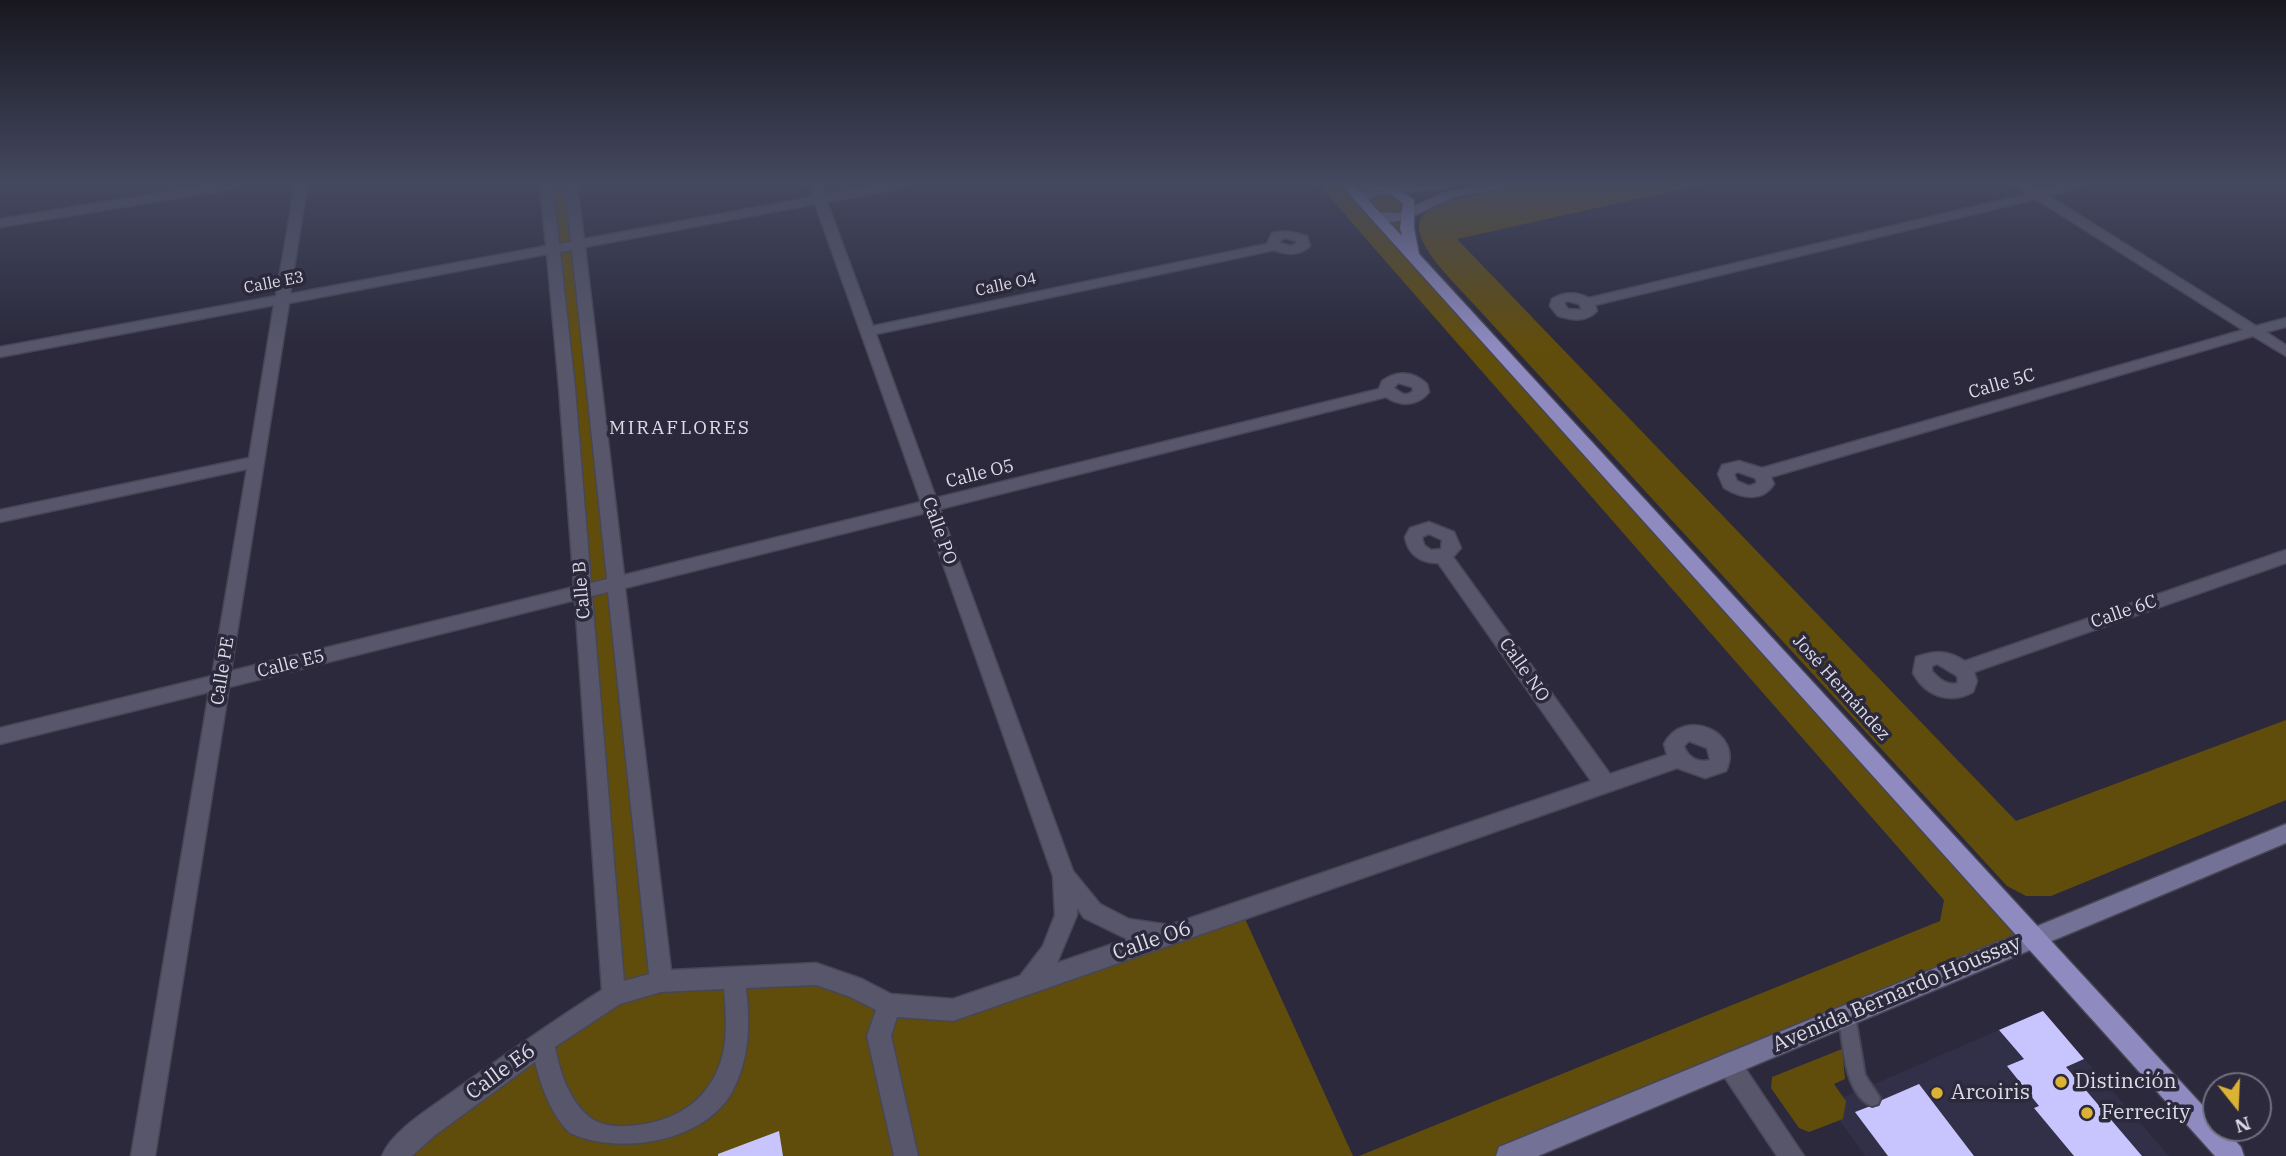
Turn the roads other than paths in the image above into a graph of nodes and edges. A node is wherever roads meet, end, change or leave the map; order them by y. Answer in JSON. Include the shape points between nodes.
{"nodes":[{"id":1,"x":293,"y":239,"type":"edge"},
{"id":2,"x":553,"y":239,"type":"edge"},
{"id":3,"x":578,"y":239,"type":"edge"},
{"id":4,"x":602,"y":239,"type":"edge"},
{"id":5,"x":834,"y":239,"type":"edge"},
{"id":6,"x":1399,"y":239,"type":"edge"},
{"id":7,"x":1410,"y":239,"type":"edge"},
{"id":8,"x":1854,"y":239,"type":"edge"},
{"id":9,"x":2108,"y":239,"type":"edge"},
{"id":10,"x":579,"y":244,"type":"junction"},
{"id":11,"x":1275,"y":246,"type":"dead end"},
{"id":12,"x":554,"y":249,"type":"junction"},
{"id":13,"x":1413,"y":253,"type":"junction"},
{"id":14,"x":283,"y":299,"type":"junction"},
{"id":15,"x":1587,"y":303,"type":"dead end"},
{"id":16,"x":2286,"y":322,"type":"edge"},
{"id":17,"x":2255,"y":331,"type":"junction"},
{"id":18,"x":867,"y":332,"type":"junction"},
{"id":19,"x":2286,"y":351,"type":"edge"},
{"id":20,"x":0,"y":352,"type":"edge"},
{"id":21,"x":1388,"y":393,"type":"dead end"},
{"id":22,"x":256,"y":462,"type":"junction"},
{"id":23,"x":1761,"y":474,"type":"dead end"},
{"id":24,"x":930,"y":506,"type":"junction"},
{"id":25,"x":0,"y":516,"type":"edge"},
{"id":26,"x":2286,"y":555,"type":"edge"},
{"id":27,"x":1443,"y":556,"type":"dead end"},
{"id":28,"x":615,"y":584,"type":"junction"},
{"id":29,"x":582,"y":592,"type":"junction"},
{"id":30,"x":1962,"y":669,"type":"dead end"},
{"id":31,"x":221,"y":681,"type":"junction"},
{"id":32,"x":0,"y":736,"type":"edge"},
{"id":33,"x":1679,"y":759,"type":"dead end"},
{"id":34,"x":1605,"y":784,"type":"junction"},
{"id":35,"x":2286,"y":833,"type":"edge"},
{"id":36,"x":1064,"y":876,"type":"junction"},
{"id":37,"x":1173,"y":934,"type":"junction"},
{"id":38,"x":2033,"y":937,"type":"junction"},
{"id":39,"x":734,"y":976,"type":"junction"},
{"id":40,"x":661,"y":981,"type":"junction"},
{"id":41,"x":1028,"y":984,"type":"junction"},
{"id":42,"x":614,"y":995,"type":"junction"},
{"id":43,"x":889,"y":1005,"type":"junction"},
{"id":44,"x":1847,"y":1016,"type":"junction"},
{"id":45,"x":542,"y":1042,"type":"junction"},
{"id":46,"x":1729,"y":1063,"type":"junction"},
{"id":47,"x":1872,"y":1098,"type":"dead end"},
{"id":48,"x":144,"y":1156,"type":"edge"},
{"id":49,"x":394,"y":1156,"type":"edge"},
{"id":50,"x":906,"y":1156,"type":"edge"},
{"id":51,"x":1508,"y":1156,"type":"edge"},
{"id":52,"x":1792,"y":1156,"type":"edge"},
{"id":53,"x":2232,"y":1156,"type":"edge"}],
"edges":[{"from":1,"to":14,"type":"street","name":"Calle PE"},
{"from":2,"to":12,"type":"street","name":"Calle B"},
{"from":3,"to":10,"type":"street","name":"Calle B"},
{"from":4,"to":10,"type":"street","name":"Calle E3"},
{"from":5,"to":18,"type":"street","name":"Calle PO"},
{"from":6,"to":13,"type":"main road","name":"José Hernández"},
{"from":7,"to":13,"type":"main road"},
{"from":8,"to":15,"type":"street"},
{"from":9,"to":17,"type":"street"},
{"from":10,"to":12,"type":"street","name":"Calle E3"},
{"from":10,"to":28,"type":"street","name":"Calle B"},
{"from":11,"to":18,"type":"street","name":"Calle O4"},
{"from":12,"to":14,"type":"street","name":"Calle E3"},
{"from":12,"to":29,"type":"street","name":"Calle B"},
{"from":13,"to":38,"type":"main road","name":"José Hernández"},
{"from":14,"to":20,"type":"street","name":"Calle E3"},
{"from":14,"to":22,"type":"street","name":"Calle PE"},
{"from":16,"to":17,"type":"street","name":"Calle 5C"},
{"from":17,"to":19,"type":"street"},
{"from":17,"to":23,"type":"street","name":"Calle 5C"},
{"from":18,"to":24,"type":"street","name":"Calle PO"},
{"from":21,"to":24,"type":"street","name":"Calle O5"},
{"from":22,"to":25,"type":"street"},
{"from":22,"to":31,"type":"street","name":"Calle PE"},
{"from":24,"to":28,"type":"street","name":"Calle O5"},
{"from":24,"to":36,"type":"street","name":"Calle PO"},
{"from":26,"to":30,"type":"street","name":"Calle 6C"},
{"from":27,"to":34,"type":"street","name":"Calle NO"},
{"from":28,"to":29,"type":"street","name":"Calle O5"},
{"from":28,"to":40,"type":"street","name":"Calle B"},
{"from":29,"to":31,"type":"street","name":"Calle E5"},
{"from":29,"to":42,"type":"street","name":"Calle B"},
{"from":31,"to":32,"type":"street","name":"Calle E5"},
{"from":31,"to":48,"type":"street","name":"Calle PE"},
{"from":33,"to":34,"type":"street","name":"Calle O6"},
{"from":34,"to":37,"type":"street","name":"Calle O6"},
{"from":35,"to":38,"type":"main road","name":"Avenida Bernardo Houssay"},
{"from":36,"to":37,"type":"street","name":"Calle PO","via":[[1092,911],[1126,929]]},
{"from":36,"to":41,"type":"street","name":"Calle PO","via":[[1066,915],[1052,952]]},
{"from":37,"to":41,"type":"street","name":"Calle O6"},
{"from":38,"to":44,"type":"main road","name":"Avenida Bernardo Houssay"},
{"from":38,"to":53,"type":"main road","name":"José Hernández"},
{"from":39,"to":40,"type":"street","name":"Calle O6"},
{"from":39,"to":43,"type":"street","name":"Calle O6","via":[[816,974]]},
{"from":39,"to":45,"type":"street","via":[[738,1035],[732,1066],[719,1093],[697,1117],[671,1130],[634,1139],[607,1139],[580,1125],[560,1100]]},
{"from":40,"to":42,"type":"street","name":"Calle O6"},
{"from":41,"to":43,"type":"street","name":"Calle O6","via":[[953,1010]]},
{"from":42,"to":45,"type":"street","name":"Calle E6"},
{"from":43,"to":50,"type":"street","via":[[879,1037]]},
{"from":44,"to":46,"type":"main road","name":"Avenida Bernardo Houssay"},
{"from":44,"to":47,"type":"lane","via":[[1857,1078]]},
{"from":45,"to":49,"type":"street","name":"Calle E6","via":[[425,1127]]},
{"from":46,"to":51,"type":"main road","name":"Avenida Bernardo Houssay"},
{"from":46,"to":52,"type":"street"}]}
